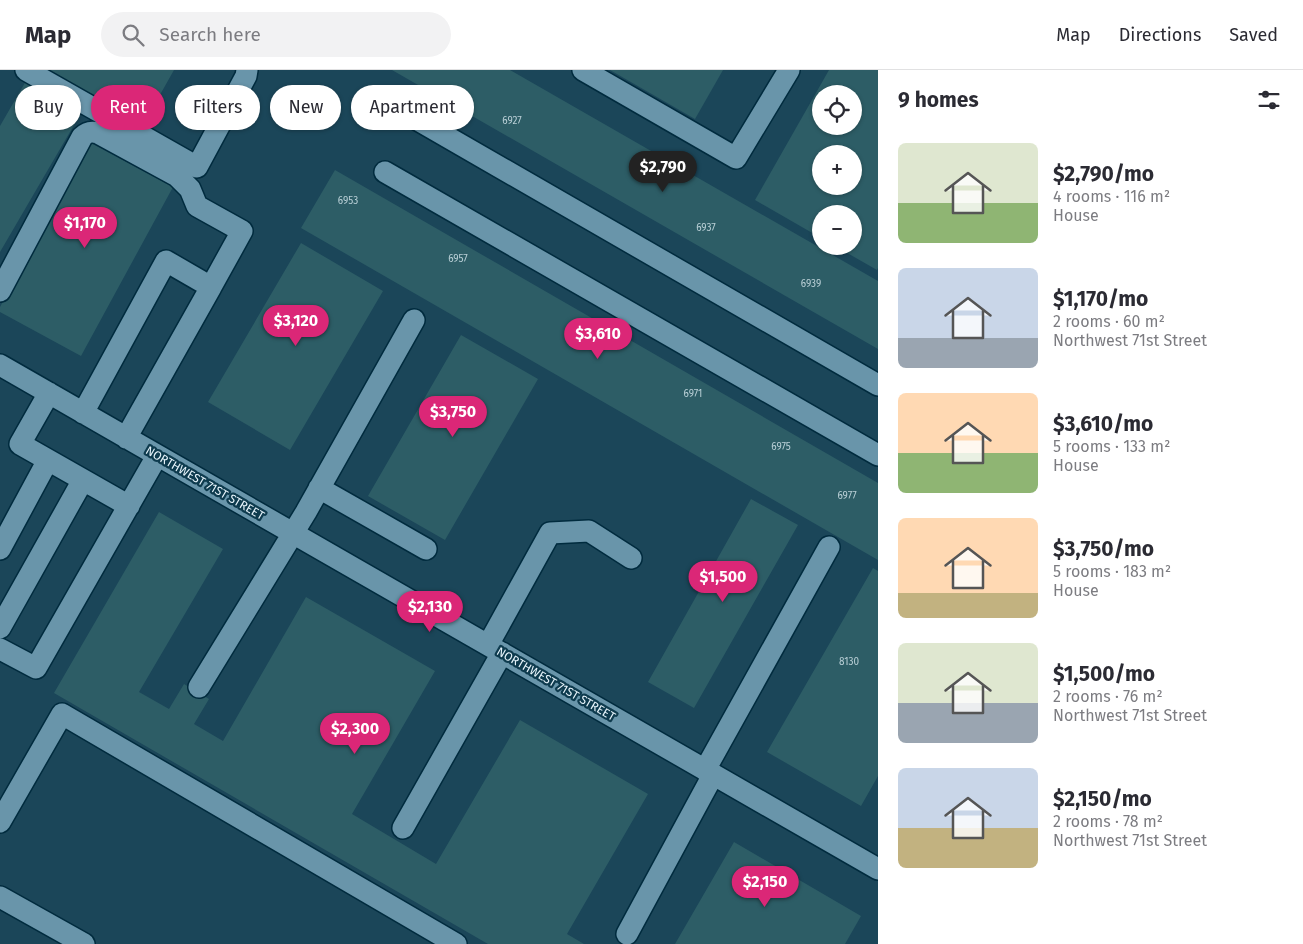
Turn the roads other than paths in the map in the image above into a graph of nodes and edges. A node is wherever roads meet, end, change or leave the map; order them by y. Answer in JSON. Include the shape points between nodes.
{"nodes":[{"id":1,"x":26,"y":70,"type":"edge"},
{"id":2,"x":247,"y":70,"type":"edge"},
{"id":3,"x":583,"y":70,"type":"edge"},
{"id":4,"x":789,"y":70,"type":"edge"},
{"id":5,"x":435,"y":130,"type":"edge"},
{"id":6,"x":384,"y":172,"type":"dead end"},
{"id":7,"x":211,"y":286,"type":"junction"},
{"id":8,"x":0,"y":291,"type":"edge"},
{"id":9,"x":414,"y":320,"type":"dead end"},
{"id":10,"x":0,"y":365,"type":"edge"},
{"id":11,"x":878,"y":386,"type":"edge"},
{"id":12,"x":49,"y":393,"type":"junction"},
{"id":13,"x":83,"y":413,"type":"junction"},
{"id":14,"x":126,"y":438,"type":"junction"},
{"id":15,"x":878,"y":455,"type":"edge"},
{"id":16,"x":157,"y":456,"type":"junction"},
{"id":17,"x":48,"y":460,"type":"junction"},
{"id":18,"x":83,"y":480,"type":"junction"},
{"id":19,"x":319,"y":488,"type":"junction"},
{"id":20,"x":129,"y":506,"type":"junction"},
{"id":21,"x":293,"y":533,"type":"junction"},
{"id":22,"x":829,"y":547,"type":"dead end"},
{"id":23,"x":426,"y":548,"type":"dead end"},
{"id":24,"x":0,"y":549,"type":"edge"},
{"id":25,"x":631,"y":558,"type":"dead end"},
{"id":26,"x":0,"y":628,"type":"edge"},
{"id":27,"x":0,"y":649,"type":"edge"},
{"id":28,"x":495,"y":649,"type":"junction"},
{"id":29,"x":199,"y":687,"type":"dead end"},
{"id":30,"x":709,"y":772,"type":"junction"},
{"id":31,"x":0,"y":822,"type":"edge"},
{"id":32,"x":403,"y":828,"type":"dead end"},
{"id":33,"x":877,"y":867,"type":"edge"},
{"id":34,"x":0,"y":896,"type":"edge"},
{"id":35,"x":627,"y":934,"type":"dead end"},
{"id":36,"x":84,"y":944,"type":"edge"},
{"id":37,"x":456,"y":944,"type":"edge"}],
"edges":[{"from":1,"to":2,"type":"street","via":[[198,168]]},
{"from":3,"to":4,"type":"street","via":[[736,158]]},
{"from":5,"to":11,"type":"street"},
{"from":6,"to":15,"type":"street"},
{"from":7,"to":8,"type":"street","via":[[242,231],[197,206],[190,189],[177,176],[98,133],[87,132]]},
{"from":7,"to":13,"type":"street","via":[[166,261]]},
{"from":7,"to":14,"type":"street"},
{"from":9,"to":19,"type":"street"},
{"from":10,"to":12,"type":"street","name":"NORTHWEST 71ST STREET"},
{"from":12,"to":13,"type":"street","name":"NORTHWEST 71ST STREET"},
{"from":12,"to":17,"type":"street","via":[[20,444]]},
{"from":13,"to":14,"type":"street","name":"NORTHWEST 71ST STREET"},
{"from":14,"to":16,"type":"street","name":"NORTHWEST 71ST STREET"},
{"from":16,"to":20,"type":"street"},
{"from":16,"to":21,"type":"street","name":"NORTHWEST 71ST STREET"},
{"from":17,"to":18,"type":"street"},
{"from":17,"to":24,"type":"street"},
{"from":18,"to":20,"type":"street"},
{"from":18,"to":26,"type":"street"},
{"from":19,"to":21,"type":"street"},
{"from":19,"to":23,"type":"street"},
{"from":20,"to":27,"type":"street","via":[[36,668]]},
{"from":21,"to":28,"type":"street","name":"NORTHWEST 71ST STREET"},
{"from":21,"to":29,"type":"street"},
{"from":22,"to":30,"type":"street"},
{"from":25,"to":28,"type":"street","via":[[589,530],[550,533]]},
{"from":28,"to":30,"type":"street","name":"NORTHWEST 71ST STREET"},
{"from":28,"to":32,"type":"street"},
{"from":30,"to":33,"type":"street","name":"NORTHWEST 71ST STREET"},
{"from":30,"to":35,"type":"street"},
{"from":31,"to":37,"type":"street","via":[[62,714]]},
{"from":34,"to":36,"type":"street"}]}
